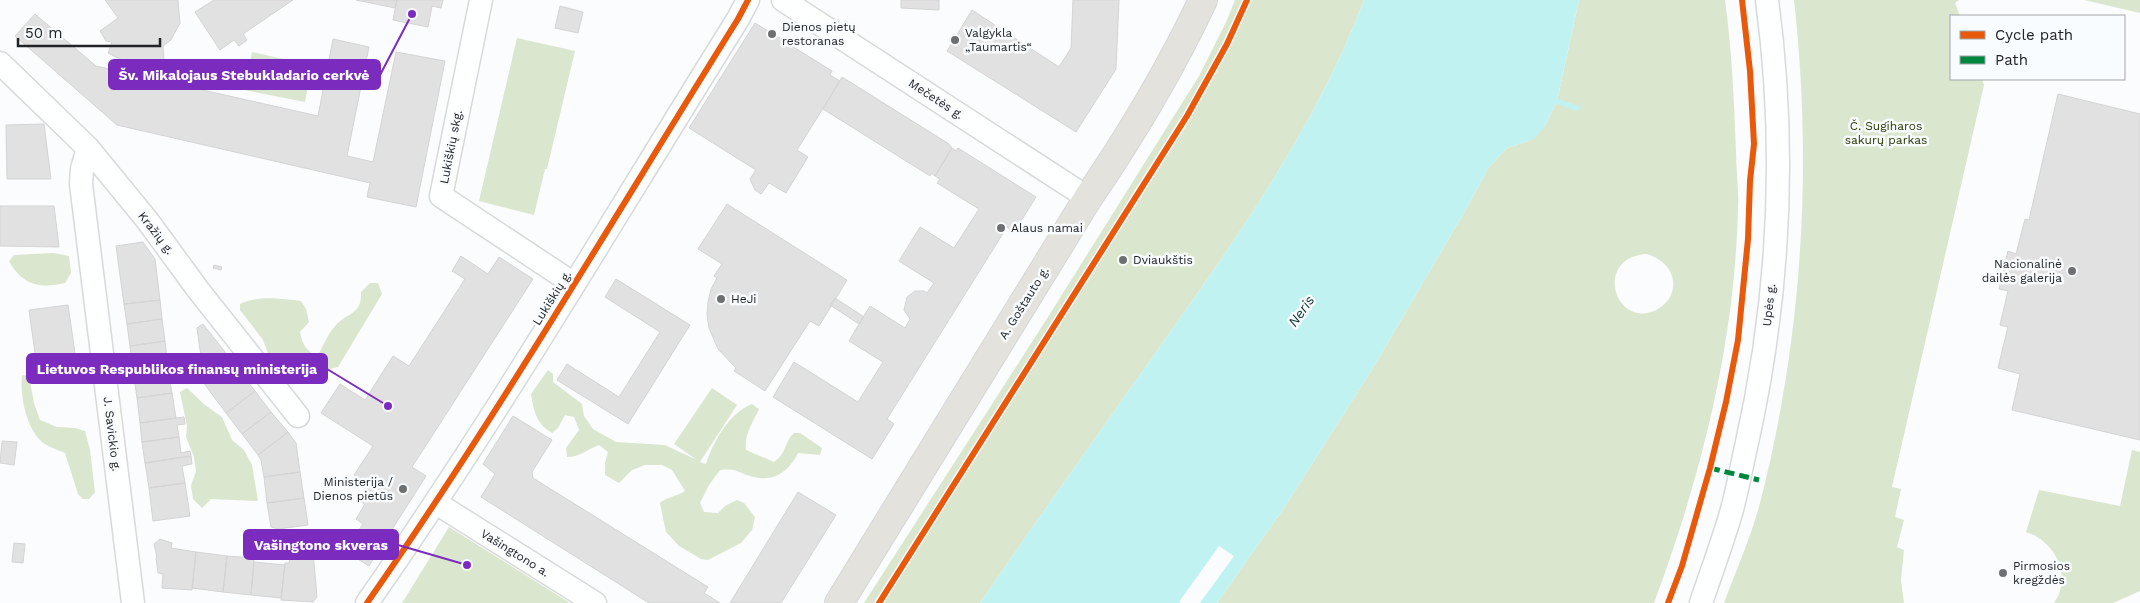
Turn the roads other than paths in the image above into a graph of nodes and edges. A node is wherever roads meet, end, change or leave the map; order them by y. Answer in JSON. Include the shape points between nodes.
{"nodes":[{"id":1,"x":481,"y":0,"type":"edge"},
{"id":2,"x":748,"y":0,"type":"edge"},
{"id":3,"x":783,"y":0,"type":"edge"},
{"id":4,"x":1203,"y":0,"type":"edge"},
{"id":5,"x":1767,"y":0,"type":"edge"},
{"id":6,"x":0,"y":63,"type":"edge"},
{"id":7,"x":88,"y":148,"type":"junction"},
{"id":8,"x":1088,"y":198,"type":"junction"},
{"id":9,"x":574,"y":284,"type":"junction"},
{"id":10,"x":298,"y":416,"type":"dead end"},
{"id":11,"x":436,"y":502,"type":"junction"},
{"id":12,"x":133,"y":603,"type":"edge"},
{"id":13,"x":367,"y":603,"type":"edge"},
{"id":14,"x":595,"y":603,"type":"edge"},
{"id":15,"x":839,"y":603,"type":"edge"},
{"id":16,"x":1701,"y":603,"type":"edge"}],
"edges":[{"from":1,"to":9,"type":"street","name":"Lukiškių skg.","via":[[441,196]]},
{"from":2,"to":9,"type":"street","name":"Lukiškių g."},
{"from":3,"to":8,"type":"street","name":"Mečetės g."},
{"from":4,"to":8,"type":"main road","name":"A. Goštauto g.","via":[[1177,54],[1128,140]]},
{"from":5,"to":16,"type":"street","name":"Upės g.","via":[[1778,150],[1777,220],[1769,314],[1754,408],[1731,512]]},
{"from":6,"to":7,"type":"street","name":"Kražių g."},
{"from":7,"to":10,"type":"street","name":"Kražių g."},
{"from":7,"to":12,"type":"street","name":"J. Savickio g.","via":[[81,184]]},
{"from":8,"to":15,"type":"main road","name":"A. Goštauto g."},
{"from":9,"to":11,"type":"street","name":"Lukiškių g."},
{"from":11,"to":13,"type":"street","name":"Lukiškių g."},
{"from":11,"to":14,"type":"street","name":"Vašingtono a."}]}
